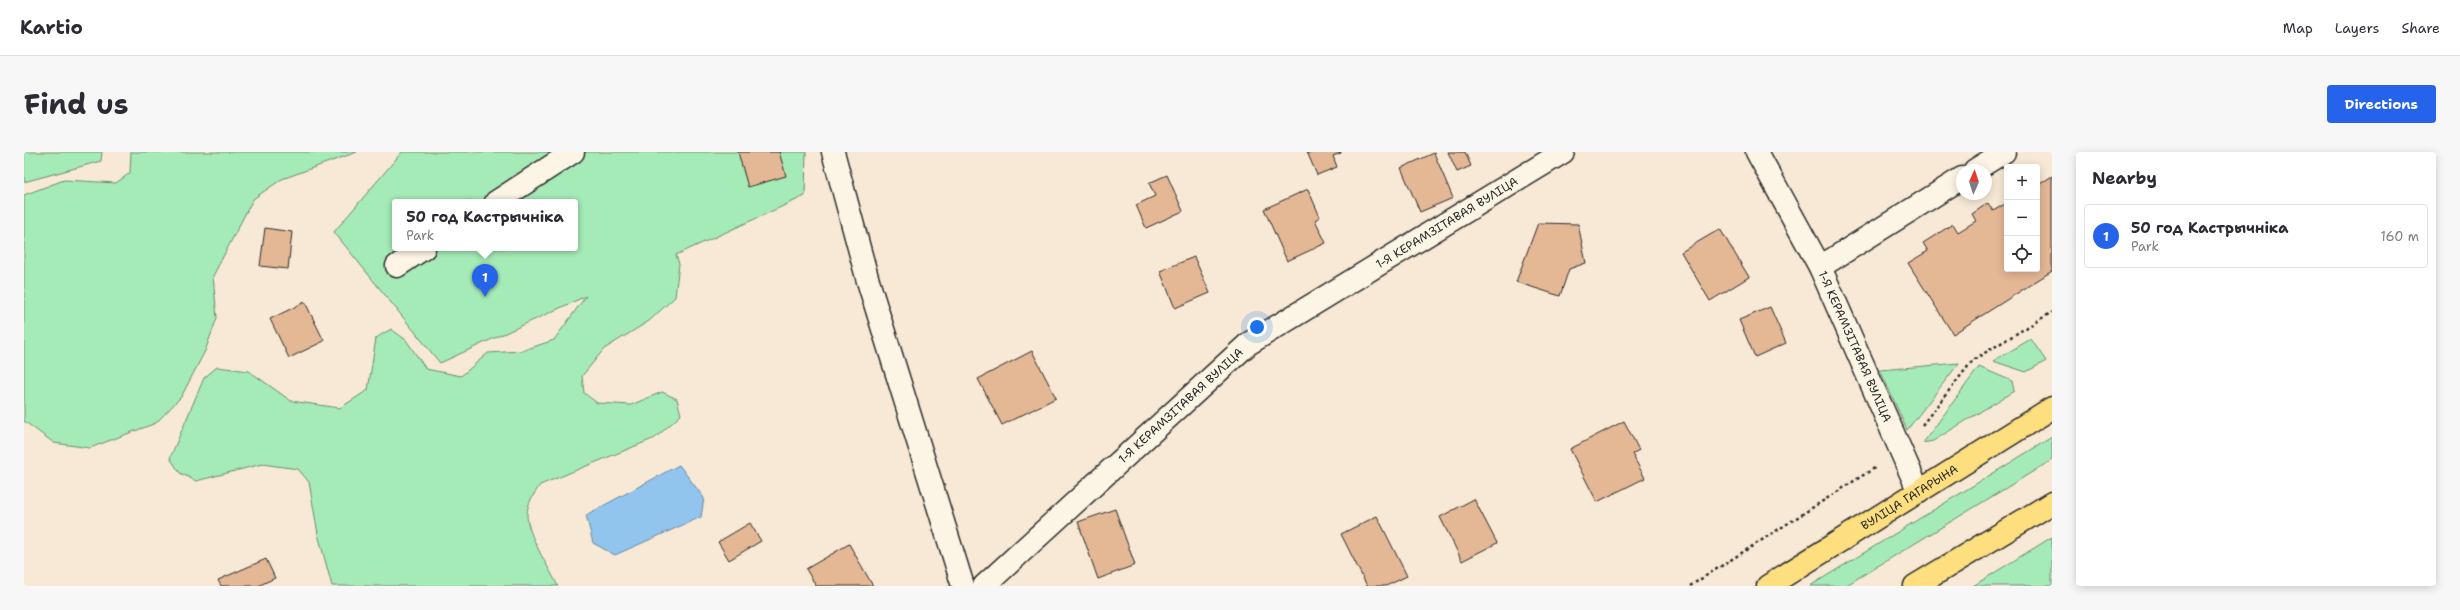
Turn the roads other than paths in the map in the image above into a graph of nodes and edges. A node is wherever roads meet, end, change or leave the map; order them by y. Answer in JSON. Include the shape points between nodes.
{"nodes":[{"id":1,"x":573,"y":152,"type":"edge"},
{"id":2,"x":833,"y":152,"type":"edge"},
{"id":3,"x":1563,"y":152,"type":"edge"},
{"id":4,"x":1757,"y":152,"type":"edge"},
{"id":5,"x":2004,"y":152,"type":"edge"},
{"id":6,"x":1985,"y":164,"type":"edge"},
{"id":7,"x":1956,"y":182,"type":"edge"},
{"id":8,"x":501,"y":199,"type":"edge"},
{"id":9,"x":420,"y":251,"type":"edge"},
{"id":10,"x":397,"y":266,"type":"dead end"},
{"id":11,"x":1820,"y":267,"type":"junction"},
{"id":12,"x":2052,"y":408,"type":"edge"},
{"id":13,"x":1919,"y":492,"type":"junction"},
{"id":14,"x":2052,"y":503,"type":"edge"},
{"id":15,"x":963,"y":586,"type":"edge"},
{"id":16,"x":984,"y":586,"type":"edge"},
{"id":17,"x":1768,"y":586,"type":"edge"},
{"id":18,"x":1915,"y":586,"type":"edge"}],
"edges":[{"from":1,"to":8,"type":"street"},
{"from":2,"to":15,"type":"street","via":[[868,281]]},
{"from":3,"to":16,"type":"street","name":"1-Я КЕРАМЗІТАВАЯ ВУЛІЦА","via":[[1248,344]]},
{"from":4,"to":11,"type":"street"},
{"from":5,"to":6,"type":"street"},
{"from":7,"to":11,"type":"street","name":"1-Я КЕРАМЗІТАВАЯ ВУЛІЦА"},
{"from":9,"to":10,"type":"street"},
{"from":11,"to":13,"type":"street","name":"1-Я КЕРАМЗІТАВАЯ ВУЛІЦА"},
{"from":12,"to":13,"type":"main road","name":"ВУЛІЦА ГАГАРЫНА"},
{"from":13,"to":17,"type":"main road","name":"ВУЛІЦА ГАГАРЫНА"},
{"from":14,"to":18,"type":"main road"}]}
